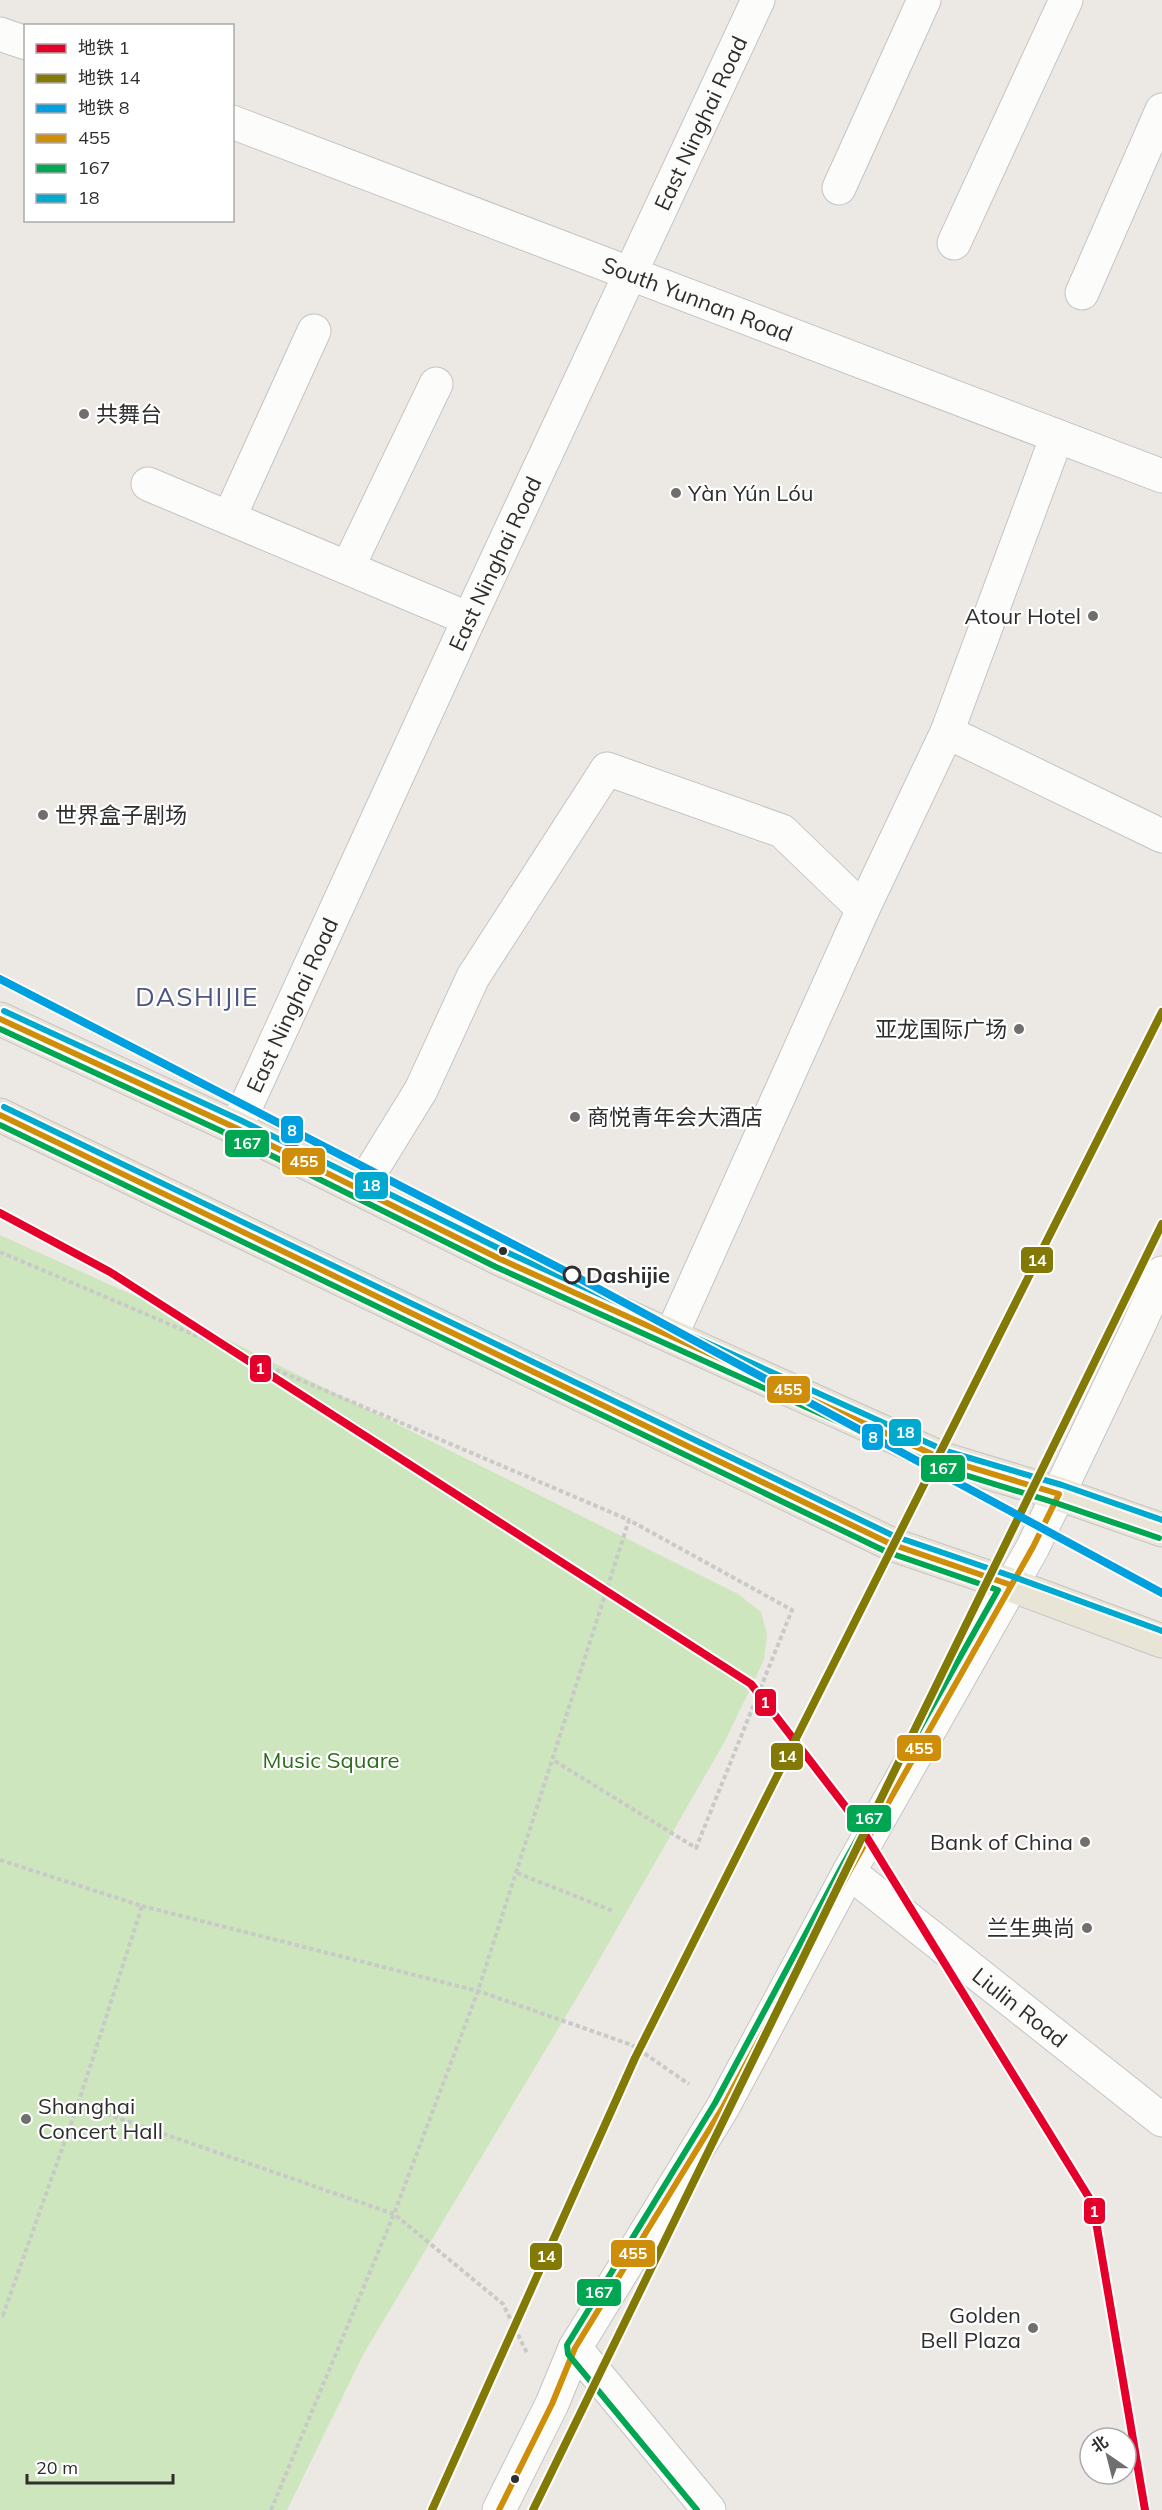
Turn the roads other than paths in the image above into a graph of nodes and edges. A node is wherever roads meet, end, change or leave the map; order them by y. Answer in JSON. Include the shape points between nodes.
{"nodes":[{"id":1,"x":758,"y":0,"type":"edge"},
{"id":2,"x":924,"y":0,"type":"edge"},
{"id":3,"x":1066,"y":0,"type":"edge"},
{"id":4,"x":0,"y":34,"type":"edge"},
{"id":5,"x":24,"y":43,"type":"edge"},
{"id":6,"x":1162,"y":110,"type":"edge"},
{"id":7,"x":234,"y":123,"type":"edge"},
{"id":8,"x":838,"y":188,"type":"dead end"},
{"id":9,"x":954,"y":243,"type":"dead end"},
{"id":10,"x":631,"y":272,"type":"junction"},
{"id":11,"x":1082,"y":293,"type":"dead end"},
{"id":12,"x":314,"y":330,"type":"dead end"},
{"id":13,"x":436,"y":384,"type":"dead end"},
{"id":14,"x":1057,"y":436,"type":"junction"},
{"id":15,"x":1162,"y":476,"type":"edge"},
{"id":16,"x":148,"y":484,"type":"dead end"},
{"id":17,"x":229,"y":518,"type":"junction"},
{"id":18,"x":348,"y":567,"type":"junction"},
{"id":19,"x":469,"y":619,"type":"junction"},
{"id":20,"x":947,"y":732,"type":"junction"},
{"id":21,"x":1162,"y":836,"type":"edge"},
{"id":22,"x":863,"y":909,"type":"junction"},
{"id":23,"x":0,"y":1019,"type":"edge"},
{"id":24,"x":0,"y":1115,"type":"edge"},
{"id":25,"x":236,"y":1128,"type":"junction"},
{"id":26,"x":360,"y":1189,"type":"junction"},
{"id":27,"x":1162,"y":1273,"type":"edge"},
{"id":28,"x":671,"y":1336,"type":"junction"},
{"id":29,"x":1059,"y":1494,"type":"junction"},
{"id":30,"x":1162,"y":1530,"type":"edge"},
{"id":31,"x":1011,"y":1585,"type":"junction"},
{"id":32,"x":1162,"y":1641,"type":"edge"},
{"id":33,"x":849,"y":1872,"type":"junction"},
{"id":34,"x":1162,"y":2120,"type":"edge"},
{"id":35,"x":575,"y":2349,"type":"junction"},
{"id":36,"x":499,"y":2510,"type":"edge"},
{"id":37,"x":709,"y":2510,"type":"edge"}],
"edges":[{"from":1,"to":10,"type":"street","name":"East Ninghai Road"},
{"from":2,"to":8,"type":"street"},
{"from":3,"to":9,"type":"street"},
{"from":4,"to":5,"type":"street"},
{"from":6,"to":11,"type":"street"},
{"from":7,"to":10,"type":"street","name":"South Yunnan Road"},
{"from":10,"to":14,"type":"street","name":"South Yunnan Road"},
{"from":10,"to":19,"type":"street","name":"East Ninghai Road"},
{"from":12,"to":17,"type":"street"},
{"from":13,"to":18,"type":"street"},
{"from":14,"to":15,"type":"street","name":"South Yunnan Road"},
{"from":14,"to":20,"type":"street"},
{"from":16,"to":17,"type":"street"},
{"from":17,"to":18,"type":"street"},
{"from":18,"to":19,"type":"street"},
{"from":19,"to":25,"type":"street","name":"East Ninghai Road"},
{"from":20,"to":21,"type":"street"},
{"from":20,"to":22,"type":"street"},
{"from":22,"to":26,"type":"street","via":[[782,831],[607,769],[473,977],[421,1090]]},
{"from":22,"to":28,"type":"street"},
{"from":23,"to":25,"type":"main road"},
{"from":24,"to":31,"type":"main road","via":[[891,1544]]},
{"from":25,"to":26,"type":"main road"},
{"from":26,"to":28,"type":"main road"},
{"from":27,"to":29,"type":"street"},
{"from":28,"to":29,"type":"main road","via":[[943,1459]]},
{"from":29,"to":30,"type":"main road"},
{"from":29,"to":31,"type":"street"},
{"from":31,"to":32,"type":"main road"},
{"from":31,"to":33,"type":"street"},
{"from":33,"to":34,"type":"street","name":"Liulin Road"},
{"from":33,"to":35,"type":"street","via":[[723,2107]]},
{"from":35,"to":36,"type":"street"},
{"from":35,"to":37,"type":"street"}]}
